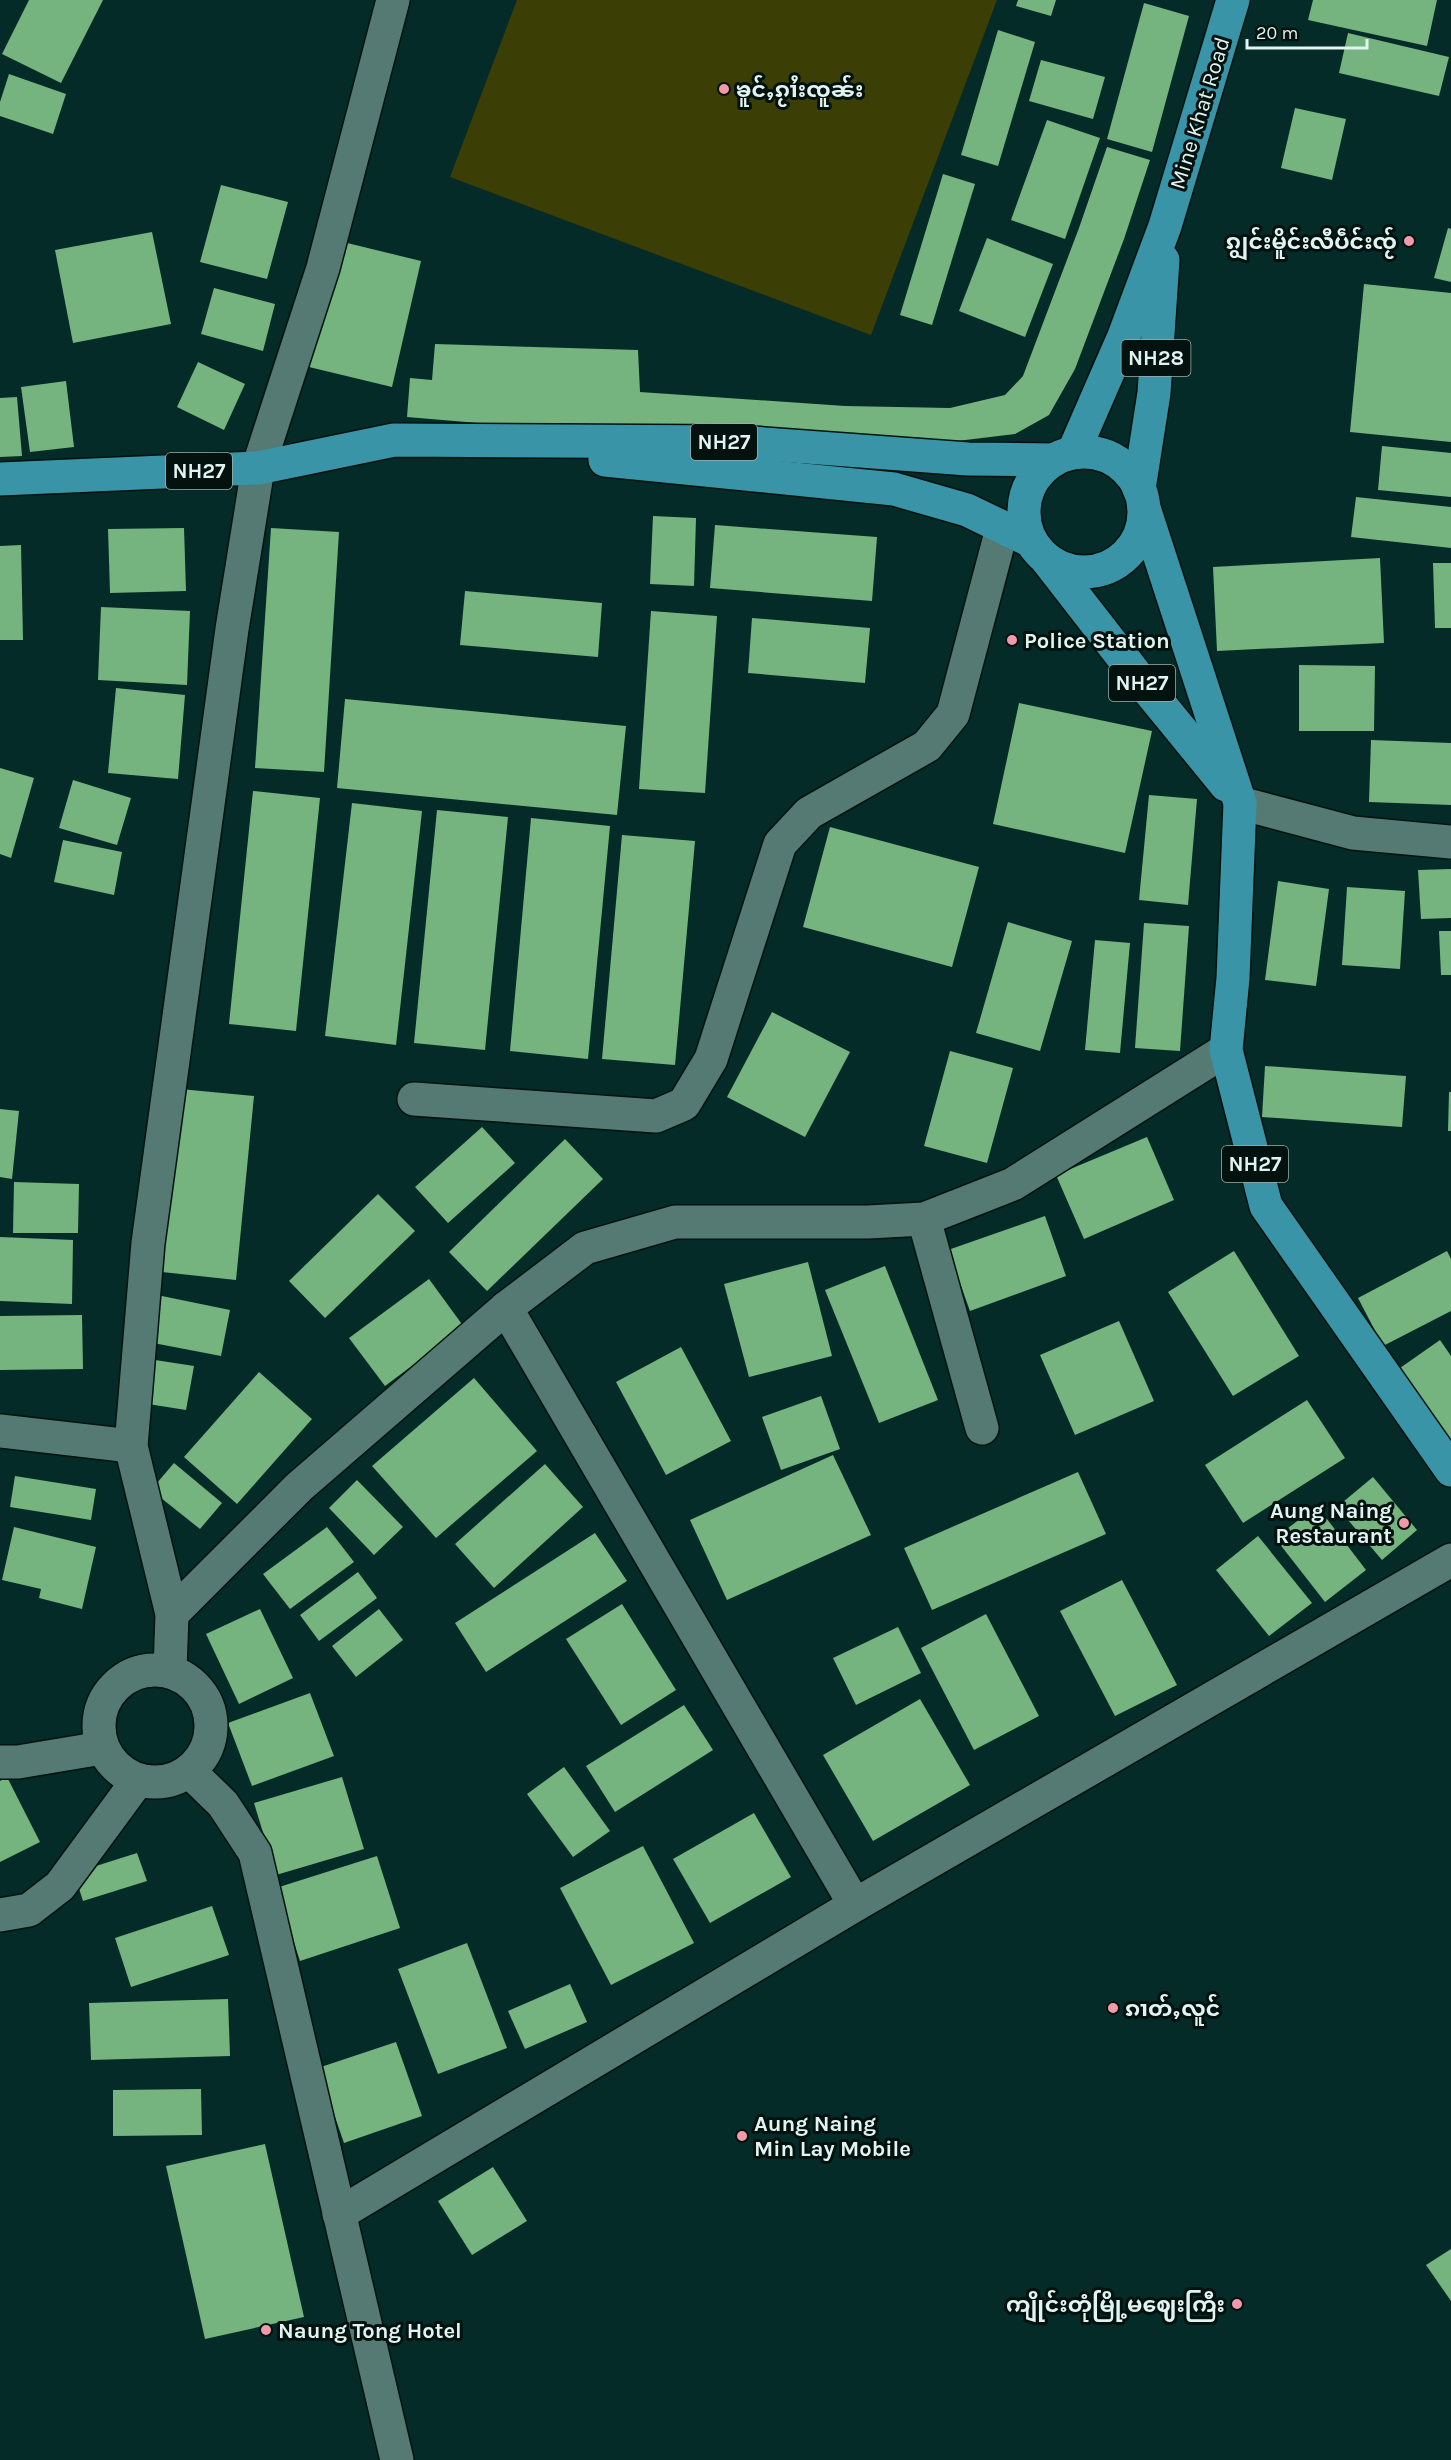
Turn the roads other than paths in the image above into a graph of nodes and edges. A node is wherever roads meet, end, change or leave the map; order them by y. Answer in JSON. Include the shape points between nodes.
{"nodes":[{"id":1,"x":393,"y":0,"type":"edge"},
{"id":2,"x":1233,"y":0,"type":"edge"},
{"id":3,"x":1165,"y":226,"type":"junction"},
{"id":4,"x":394,"y":440,"type":"junction"},
{"id":5,"x":1063,"y":457,"type":"junction"},
{"id":6,"x":258,"y":468,"type":"junction"},
{"id":7,"x":0,"y":479,"type":"edge"},
{"id":8,"x":1142,"y":498,"type":"junction"},
{"id":9,"x":1026,"y":543,"type":"junction"},
{"id":10,"x":1240,"y":803,"type":"junction"},
{"id":11,"x":1451,"y":842,"type":"edge"},
{"id":12,"x":1226,"y":1050,"type":"junction"},
{"id":13,"x":414,"y":1099,"type":"dead end"},
{"id":14,"x":924,"y":1219,"type":"junction"},
{"id":15,"x":507,"y":1308,"type":"junction"},
{"id":16,"x":982,"y":1428,"type":"dead end"},
{"id":17,"x":0,"y":1431,"type":"edge"},
{"id":18,"x":131,"y":1446,"type":"junction"},
{"id":19,"x":1451,"y":1470,"type":"edge"},
{"id":20,"x":1451,"y":1560,"type":"edge"},
{"id":21,"x":172,"y":1614,"type":"junction"},
{"id":22,"x":170,"y":1671,"type":"junction"},
{"id":23,"x":102,"y":1748,"type":"junction"},
{"id":24,"x":0,"y":1762,"type":"edge"},
{"id":25,"x":189,"y":1771,"type":"junction"},
{"id":26,"x":138,"y":1780,"type":"junction"},
{"id":27,"x":855,"y":1905,"type":"junction"},
{"id":28,"x":0,"y":1915,"type":"edge"},
{"id":29,"x":339,"y":2214,"type":"junction"},
{"id":30,"x":397,"y":2460,"type":"edge"}],
"edges":[{"from":1,"to":6,"type":"street","via":[[323,268]]},
{"from":2,"to":3,"type":"highway","name":"Mine Khat Road","number":"NH28"},
{"from":3,"to":5,"type":"highway","name":"Mine Khat Road","number":"NH28","via":[[1120,345]]},
{"from":3,"to":8,"type":"highway","name":"Mine Khat Road","number":"NH28","via":[[1154,393]]},
{"from":4,"to":5,"type":"highway","number":"NH27","via":[[738,442],[968,459]]},
{"from":4,"to":6,"type":"highway","number":"NH27"},
{"from":4,"to":9,"type":"highway","number":"NH27","via":[[894,489],[967,510]]},
{"from":5,"to":8,"type":"highway","number":"NH27","via":[[1089,452],[1105,456],[1131,475]]},
{"from":5,"to":9,"type":"highway","number":"NH27","via":[[1032,482],[1025,496]]},
{"from":6,"to":7,"type":"highway","number":"NH27"},
{"from":6,"to":18,"type":"street","via":[[232,629],[148,1243]]},
{"from":8,"to":9,"type":"highway","number":"NH27","via":[[1143,525],[1137,542],[1112,566],[1078,573],[1061,568]]},
{"from":8,"to":10,"type":"highway","number":"NH27"},
{"from":9,"to":10,"type":"highway","number":"NH27"},
{"from":9,"to":13,"type":"street","via":[[953,714],[927,746],[809,813],[780,844],[711,1059],[684,1104],[656,1116]]},
{"from":10,"to":11,"type":"street","via":[[1353,833]]},
{"from":10,"to":12,"type":"highway","number":"NH27"},
{"from":12,"to":14,"type":"street","via":[[1013,1184]]},
{"from":12,"to":19,"type":"highway","number":"NH27","via":[[1266,1206]]},
{"from":14,"to":15,"type":"street","via":[[675,1222],[585,1248]]},
{"from":14,"to":16,"type":"street"},
{"from":15,"to":21,"type":"street","via":[[299,1487]]},
{"from":15,"to":27,"type":"street"},
{"from":17,"to":18,"type":"street"},
{"from":18,"to":21,"type":"street"},
{"from":20,"to":27,"type":"street"},
{"from":21,"to":22,"type":"street"},
{"from":22,"to":23,"type":"street","via":[[133,1673],[108,1693],[99,1712]]},
{"from":22,"to":25,"type":"street","via":[[190,1682],[211,1715],[208,1746]]},
{"from":23,"to":24,"type":"street"},
{"from":23,"to":26,"type":"street","via":[[124,1774]]},
{"from":25,"to":26,"type":"street","via":[[172,1780]]},
{"from":25,"to":29,"type":"street","via":[[223,1804],[255,1852]]},
{"from":26,"to":28,"type":"street","via":[[60,1886],[29,1910]]},
{"from":27,"to":29,"type":"street"},
{"from":29,"to":30,"type":"street"}]}
